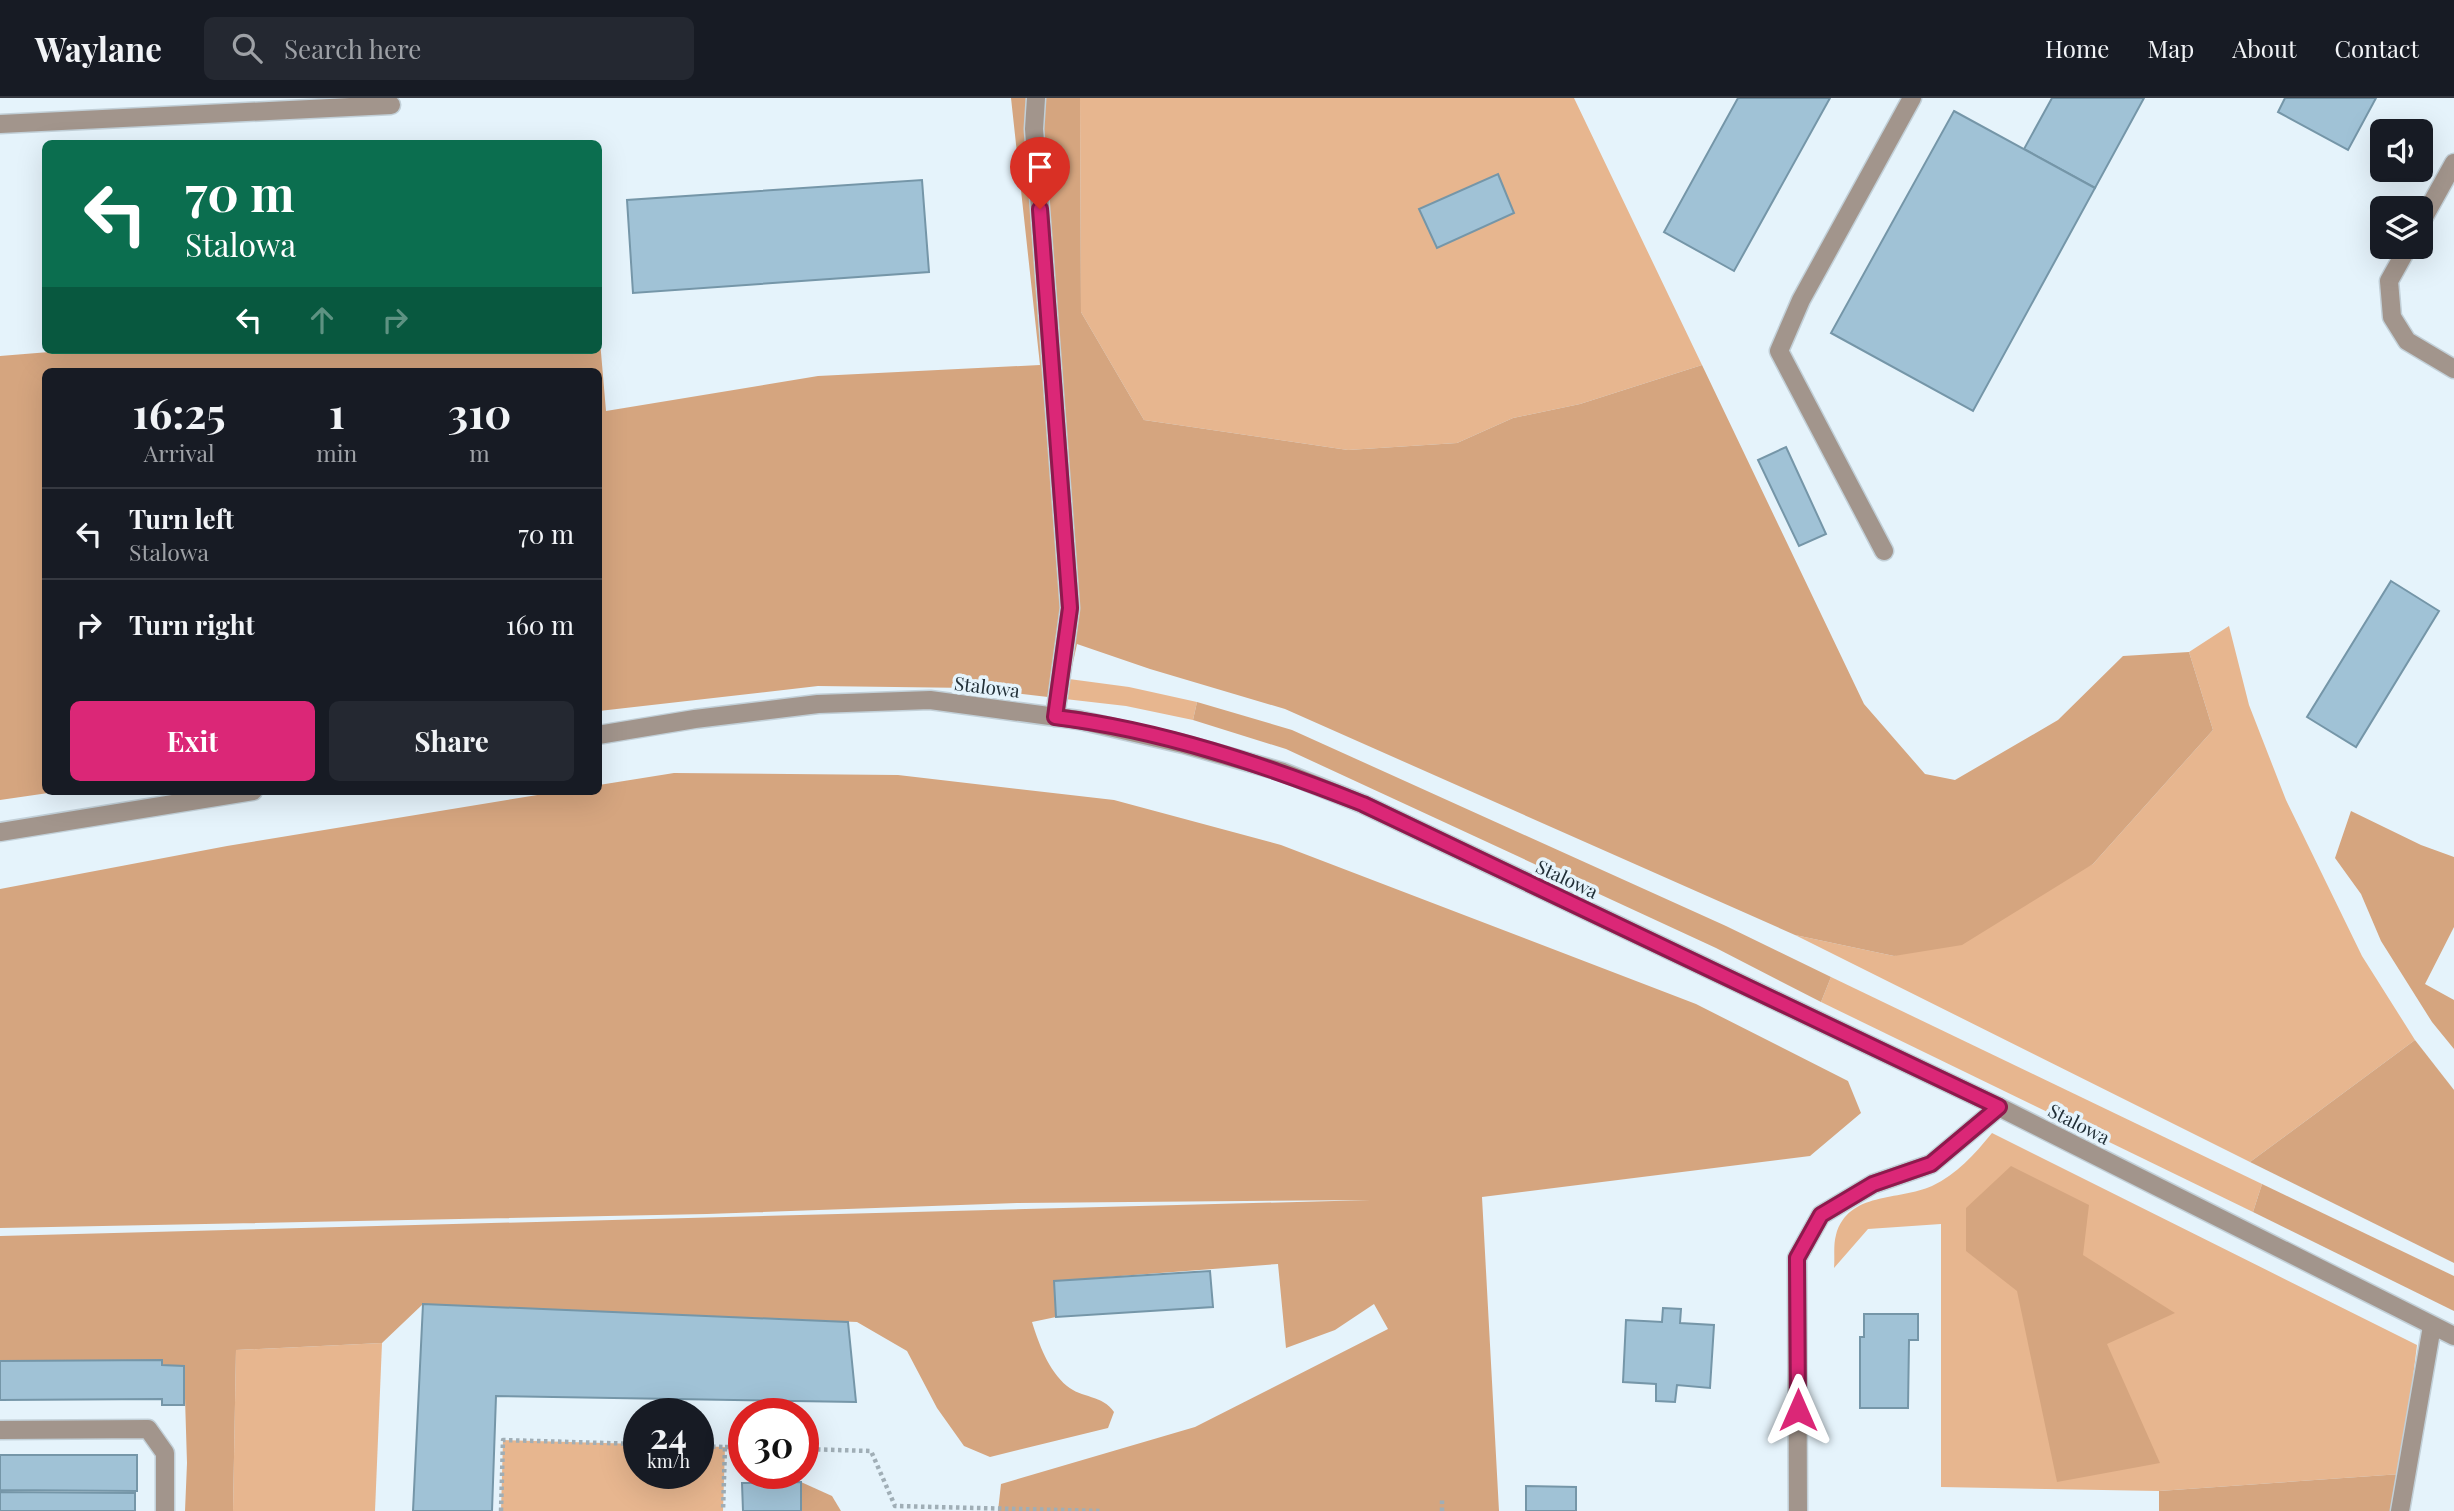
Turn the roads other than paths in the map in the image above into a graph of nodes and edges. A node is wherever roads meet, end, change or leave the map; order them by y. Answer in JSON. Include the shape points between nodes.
{"nodes":[{"id":1,"x":1036,"y":98,"type":"edge"},
{"id":2,"x":1912,"y":98,"type":"edge"},
{"id":3,"x":391,"y":105,"type":"dead end"},
{"id":4,"x":0,"y":124,"type":"edge"},
{"id":5,"x":2454,"y":163,"type":"edge"},
{"id":6,"x":2433,"y":201,"type":"edge"},
{"id":7,"x":2401,"y":259,"type":"edge"},
{"id":8,"x":2454,"y":369,"type":"edge"},
{"id":9,"x":1884,"y":551,"type":"dead end"},
{"id":10,"x":1055,"y":717,"type":"junction"},
{"id":11,"x":602,"y":734,"type":"edge"},
{"id":12,"x":228,"y":795,"type":"edge"},
{"id":13,"x":0,"y":832,"type":"edge"},
{"id":14,"x":1999,"y":1107,"type":"junction"},
{"id":15,"x":2432,"y":1326,"type":"junction"},
{"id":16,"x":2454,"y":1336,"type":"edge"},
{"id":17,"x":0,"y":1430,"type":"edge"},
{"id":18,"x":165,"y":1511,"type":"edge"},
{"id":19,"x":1798,"y":1511,"type":"edge"},
{"id":20,"x":2400,"y":1511,"type":"edge"}],
"edges":[{"from":1,"to":10,"type":"street","via":[[1034,129],[1070,608]]},
{"from":2,"to":9,"type":"street","via":[[1801,300],[1779,351]]},
{"from":3,"to":4,"type":"street"},
{"from":5,"to":6,"type":"street"},
{"from":7,"to":8,"type":"street","via":[[2389,281],[2392,317],[2407,341]]},
{"from":10,"to":11,"type":"street","name":"Stalowa","via":[[930,700],[830,704]]},
{"from":10,"to":14,"type":"street","name":"Stalowa","via":[[1184,744],[1283,772],[1363,804]]},
{"from":12,"to":13,"type":"street"},
{"from":14,"to":15,"type":"street","name":"Stalowa"},
{"from":14,"to":19,"type":"street","via":[[1931,1164],[1873,1184],[1821,1215],[1797,1258]]},
{"from":15,"to":16,"type":"street","name":"Stalowa"},
{"from":15,"to":20,"type":"street"},
{"from":17,"to":18,"type":"street","via":[[148,1429],[165,1454]]}]}
